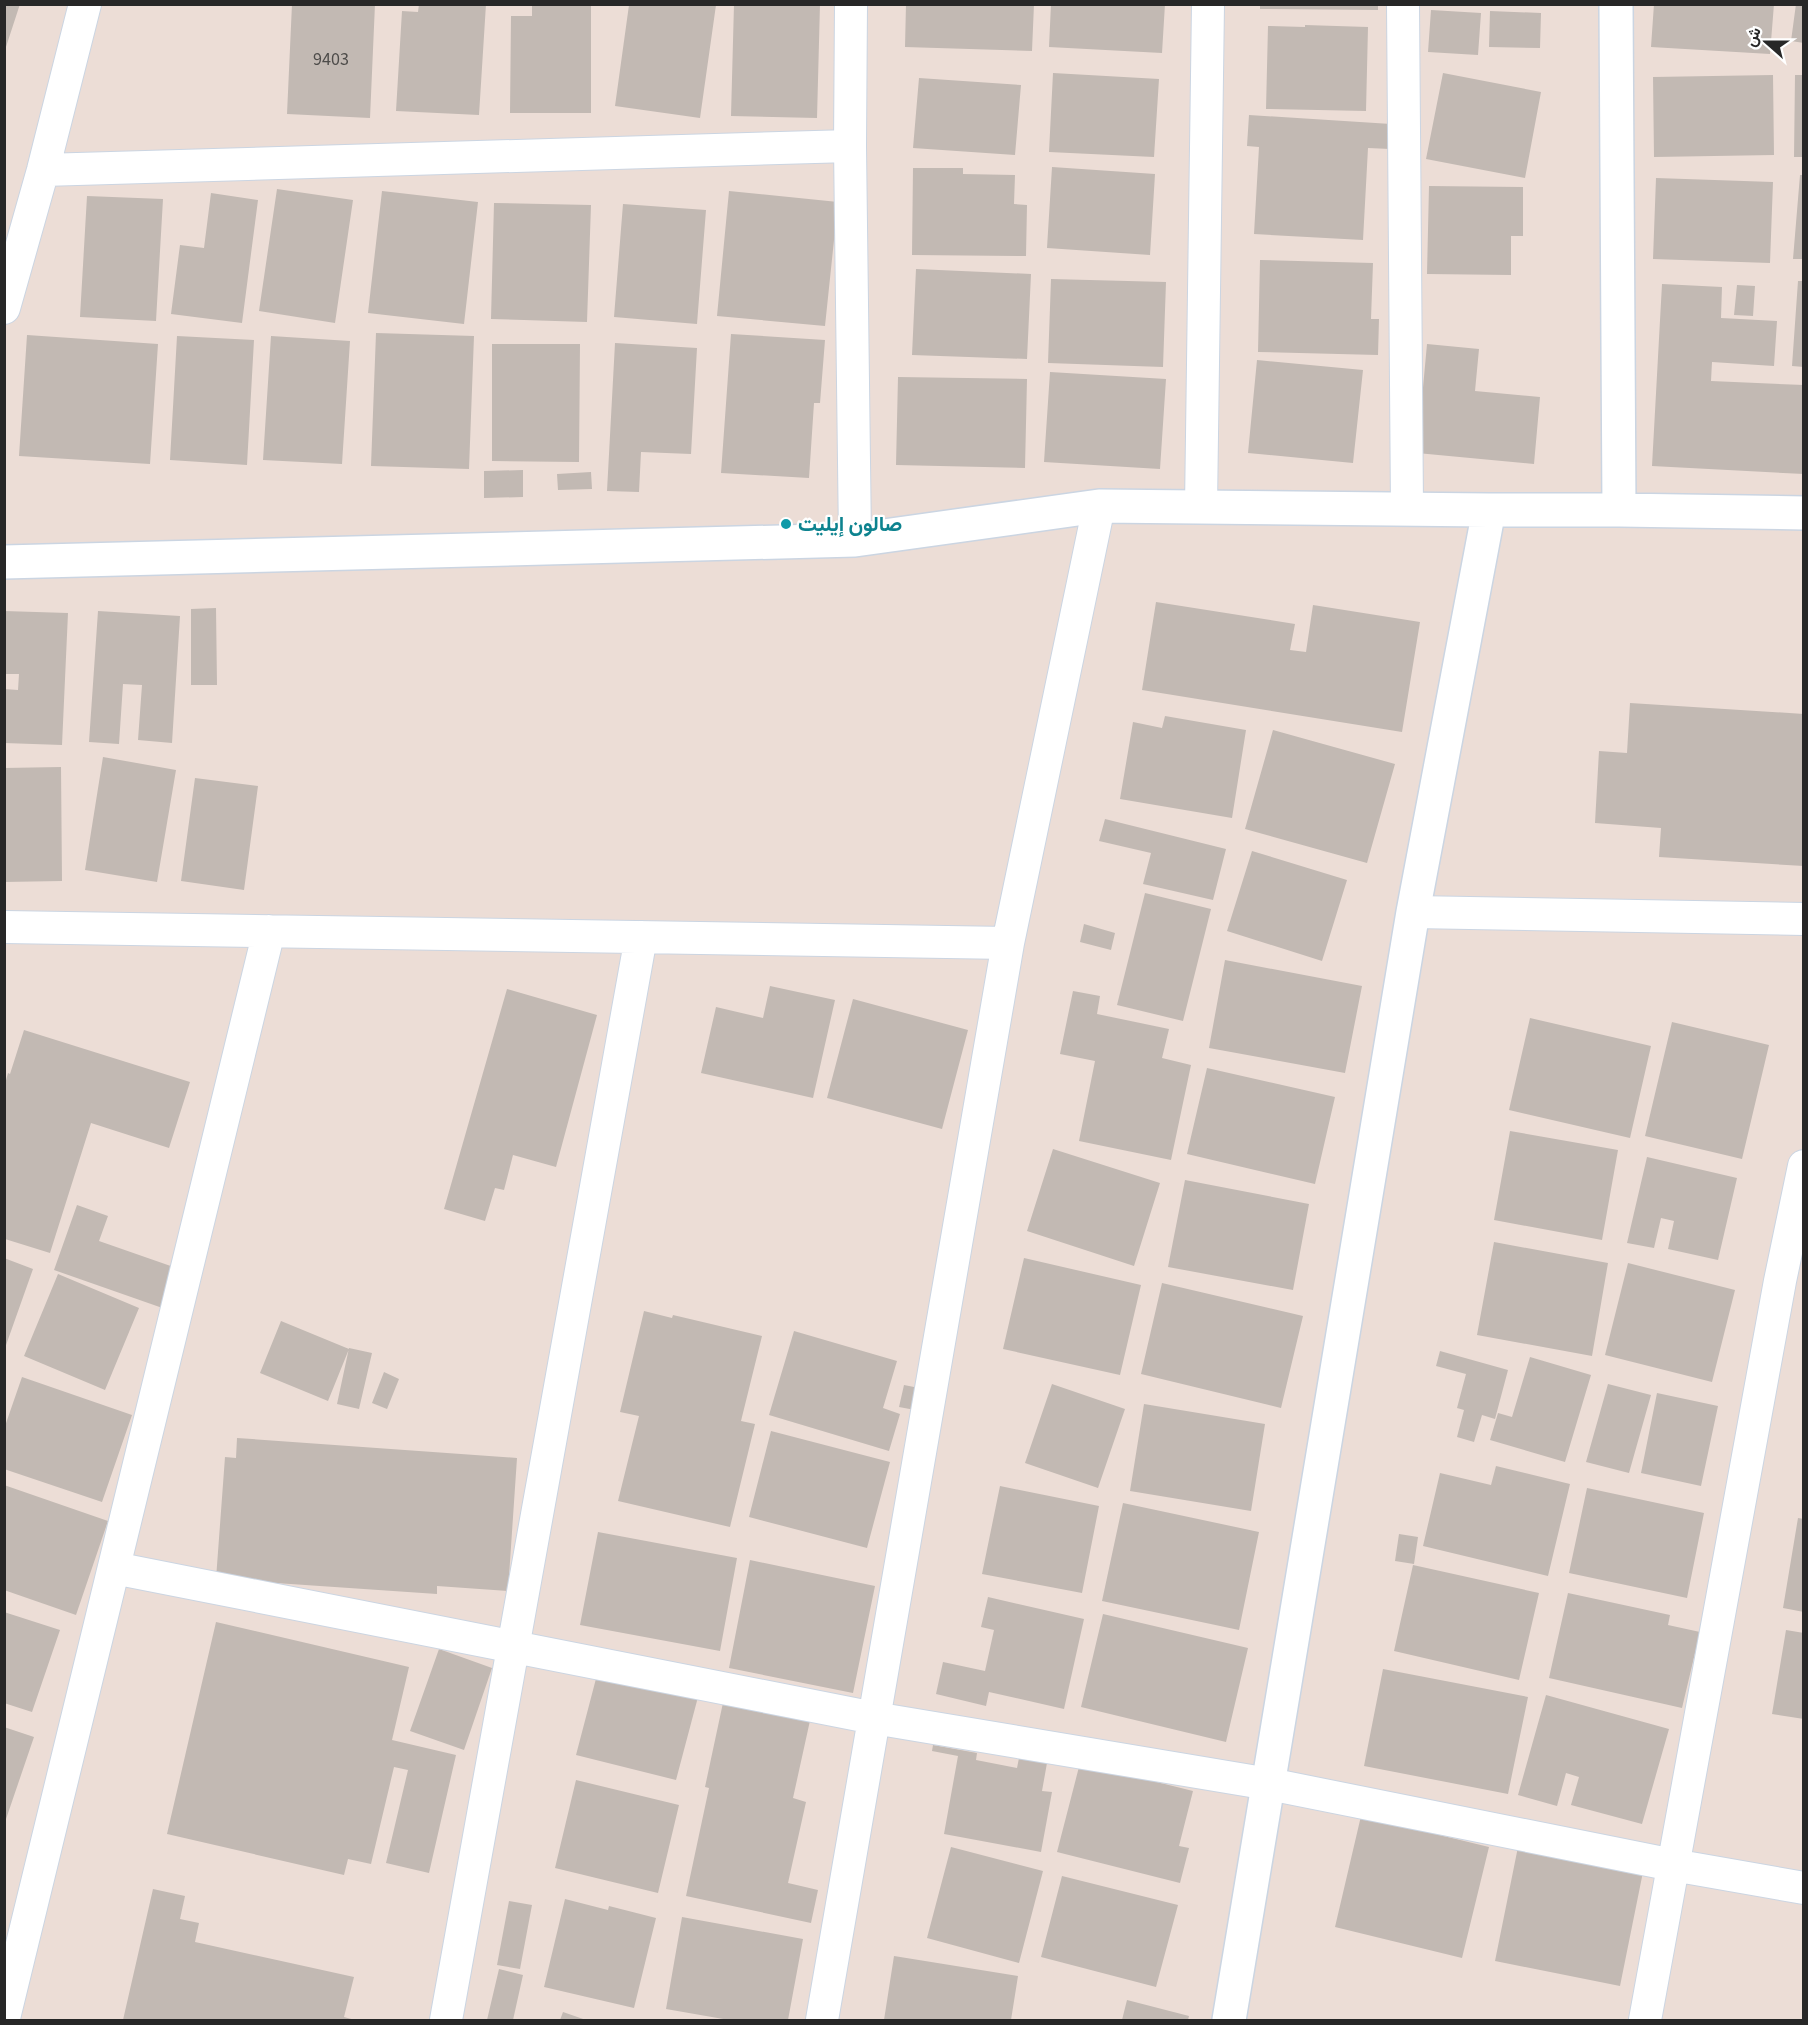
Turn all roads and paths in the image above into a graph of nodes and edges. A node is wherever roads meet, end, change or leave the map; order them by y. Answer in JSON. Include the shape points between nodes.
{"nodes":[{"id":1,"x":85,"y":4,"type":"edge"},
{"id":2,"x":851,"y":4,"type":"edge"},
{"id":3,"x":1208,"y":4,"type":"edge"},
{"id":4,"x":1403,"y":4,"type":"edge"},
{"id":5,"x":1616,"y":4,"type":"edge"},
{"id":6,"x":850,"y":146,"type":"junction"},
{"id":7,"x":44,"y":170,"type":"junction"},
{"id":8,"x":4,"y":308,"type":"edge"},
{"id":9,"x":1098,"y":506,"type":"junction"},
{"id":10,"x":1201,"y":507,"type":"junction"},
{"id":11,"x":1407,"y":509,"type":"junction"},
{"id":12,"x":1489,"y":510,"type":"junction"},
{"id":13,"x":1619,"y":510,"type":"junction"},
{"id":14,"x":1803,"y":513,"type":"edge"},
{"id":15,"x":855,"y":540,"type":"junction"},
{"id":16,"x":4,"y":562,"type":"edge"},
{"id":17,"x":1413,"y":912,"type":"junction"},
{"id":18,"x":1803,"y":919,"type":"edge"},
{"id":19,"x":4,"y":927,"type":"edge"},
{"id":20,"x":269,"y":931,"type":"junction"},
{"id":21,"x":641,"y":937,"type":"junction"},
{"id":22,"x":1008,"y":942,"type":"junction"},
{"id":23,"x":1803,"y":1166,"type":"edge"},
{"id":24,"x":1792,"y":1282,"type":"edge"},
{"id":25,"x":114,"y":1568,"type":"junction"},
{"id":26,"x":513,"y":1647,"type":"junction"},
{"id":27,"x":874,"y":1718,"type":"junction"},
{"id":28,"x":1269,"y":1784,"type":"junction"},
{"id":29,"x":1673,"y":1865,"type":"junction"},
{"id":30,"x":1803,"y":1888,"type":"edge"},
{"id":31,"x":4,"y":2018,"type":"edge"},
{"id":32,"x":446,"y":2020,"type":"edge"},
{"id":33,"x":822,"y":2020,"type":"edge"},
{"id":34,"x":1230,"y":2020,"type":"edge"},
{"id":35,"x":1645,"y":2020,"type":"edge"}],
"edges":[{"from":1,"to":7,"type":"street"},
{"from":2,"to":6,"type":"street"},
{"from":3,"to":10,"type":"street"},
{"from":4,"to":11,"type":"street"},
{"from":5,"to":13,"type":"street"},
{"from":6,"to":7,"type":"street"},
{"from":6,"to":15,"type":"street"},
{"from":7,"to":8,"type":"street"},
{"from":9,"to":10,"type":"street"},
{"from":9,"to":15,"type":"street"},
{"from":9,"to":22,"type":"street"},
{"from":10,"to":11,"type":"street"},
{"from":11,"to":12,"type":"street"},
{"from":12,"to":13,"type":"street"},
{"from":12,"to":17,"type":"street"},
{"from":13,"to":14,"type":"street"},
{"from":15,"to":16,"type":"street"},
{"from":17,"to":18,"type":"street"},
{"from":17,"to":28,"type":"street"},
{"from":19,"to":20,"type":"street"},
{"from":20,"to":21,"type":"street"},
{"from":20,"to":25,"type":"street"},
{"from":21,"to":22,"type":"street"},
{"from":21,"to":26,"type":"street"},
{"from":22,"to":27,"type":"street"},
{"from":23,"to":24,"type":"street"},
{"from":24,"to":29,"type":"street"},
{"from":25,"to":26,"type":"street"},
{"from":25,"to":31,"type":"street"},
{"from":26,"to":27,"type":"street"},
{"from":26,"to":32,"type":"street"},
{"from":27,"to":28,"type":"street"},
{"from":27,"to":33,"type":"street"},
{"from":28,"to":29,"type":"street"},
{"from":28,"to":34,"type":"street"},
{"from":29,"to":30,"type":"street"},
{"from":29,"to":35,"type":"street"}]}
